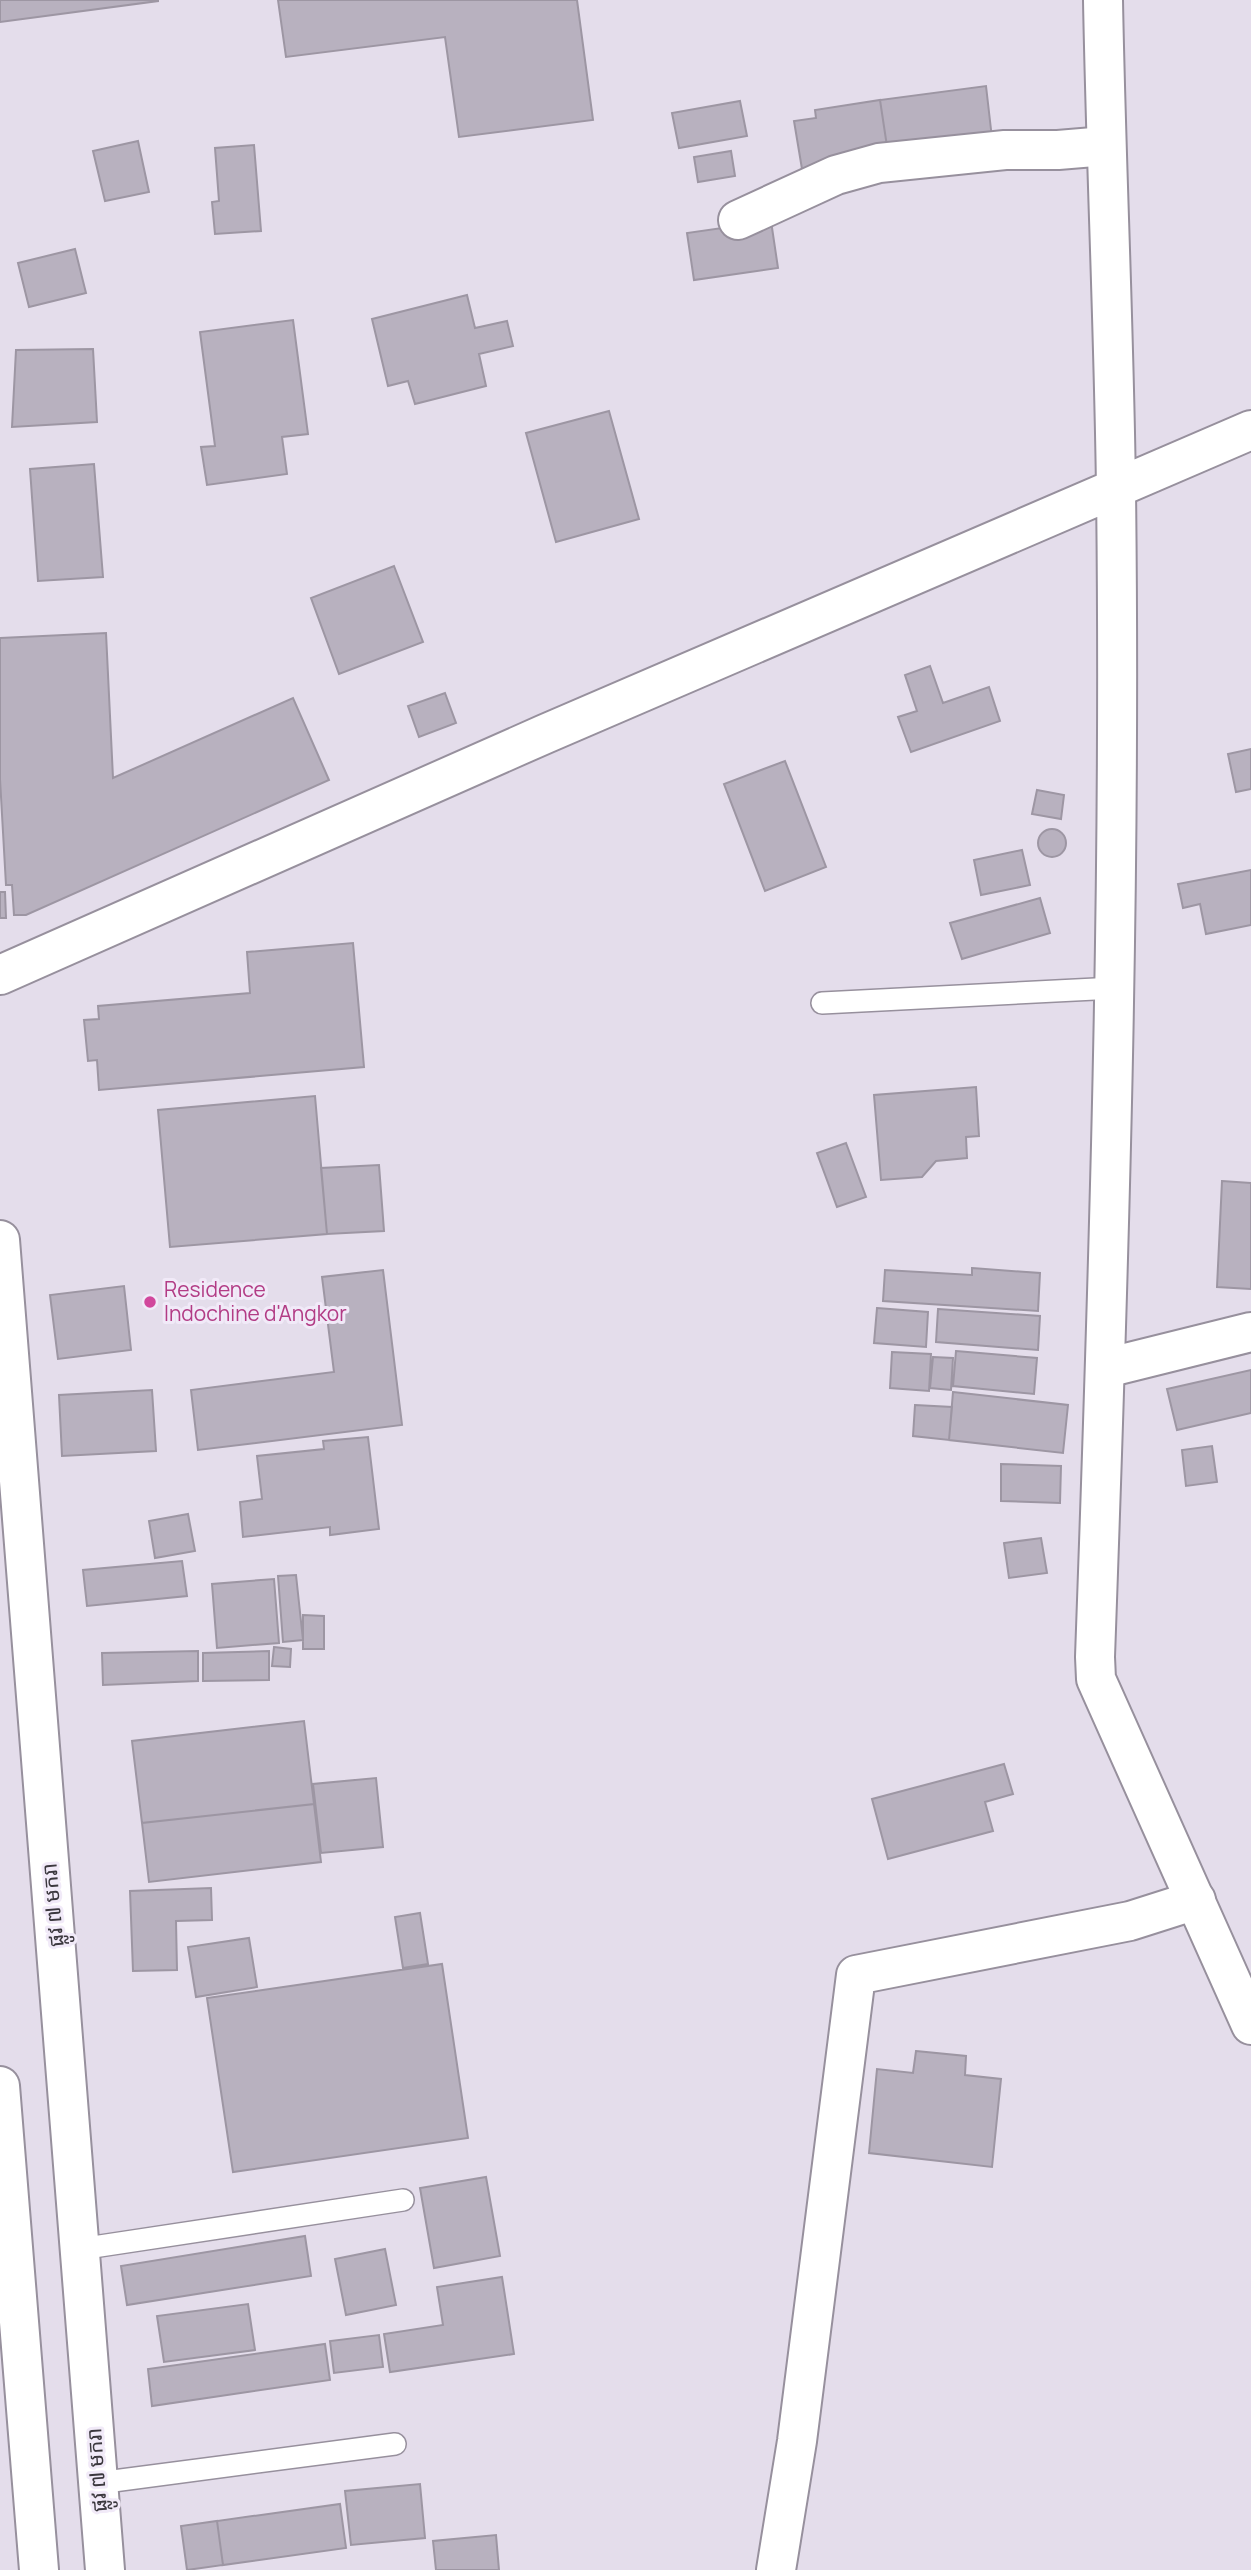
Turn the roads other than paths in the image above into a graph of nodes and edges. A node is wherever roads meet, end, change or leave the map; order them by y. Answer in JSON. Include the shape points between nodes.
{"nodes":[{"id":1,"x":1103,"y":0,"type":"edge"},
{"id":2,"x":1106,"y":146,"type":"junction"},
{"id":3,"x":738,"y":220,"type":"dead end"},
{"id":4,"x":1251,"y":430,"type":"edge"},
{"id":5,"x":1116,"y":490,"type":"junction"},
{"id":6,"x":0,"y":975,"type":"edge"},
{"id":7,"x":1115,"y":988,"type":"junction"},
{"id":8,"x":822,"y":1003,"type":"dead end"},
{"id":9,"x":0,"y":1240,"type":"edge"},
{"id":10,"x":1251,"y":1332,"type":"edge"},
{"id":11,"x":1105,"y":1368,"type":"junction"},
{"id":12,"x":1196,"y":1900,"type":"junction"},
{"id":13,"x":1251,"y":2025,"type":"edge"},
{"id":14,"x":0,"y":2086,"type":"edge"},
{"id":15,"x":403,"y":2200,"type":"dead end"},
{"id":16,"x":80,"y":2249,"type":"junction"},
{"id":17,"x":396,"y":2444,"type":"dead end"},
{"id":18,"x":98,"y":2483,"type":"junction"},
{"id":19,"x":39,"y":2570,"type":"edge"},
{"id":20,"x":105,"y":2570,"type":"edge"},
{"id":21,"x":776,"y":2570,"type":"edge"}],
"edges":[{"from":1,"to":2,"type":"street"},
{"from":2,"to":3,"type":"street","via":[[1005,150],[879,163],[836,175]]},
{"from":2,"to":5,"type":"street"},
{"from":4,"to":5,"type":"street"},
{"from":5,"to":6,"type":"street","via":[[545,734]]},
{"from":5,"to":7,"type":"street"},
{"from":7,"to":8,"type":"lane"},
{"from":7,"to":11,"type":"street"},
{"from":9,"to":16,"type":"street","name":"ផ្លូវ ៧ មករា"},
{"from":10,"to":11,"type":"street"},
{"from":11,"to":12,"type":"street","via":[[1096,1679]]},
{"from":12,"to":13,"type":"street"},
{"from":12,"to":21,"type":"street","via":[[1130,1921],[856,1975],[797,2441]]},
{"from":14,"to":19,"type":"street"},
{"from":15,"to":16,"type":"lane"},
{"from":16,"to":18,"type":"street","name":"ផ្លូវ ៧ មករា"},
{"from":17,"to":18,"type":"lane"},
{"from":18,"to":20,"type":"street","name":"ផ្លូវ ៧ មករា"}]}
